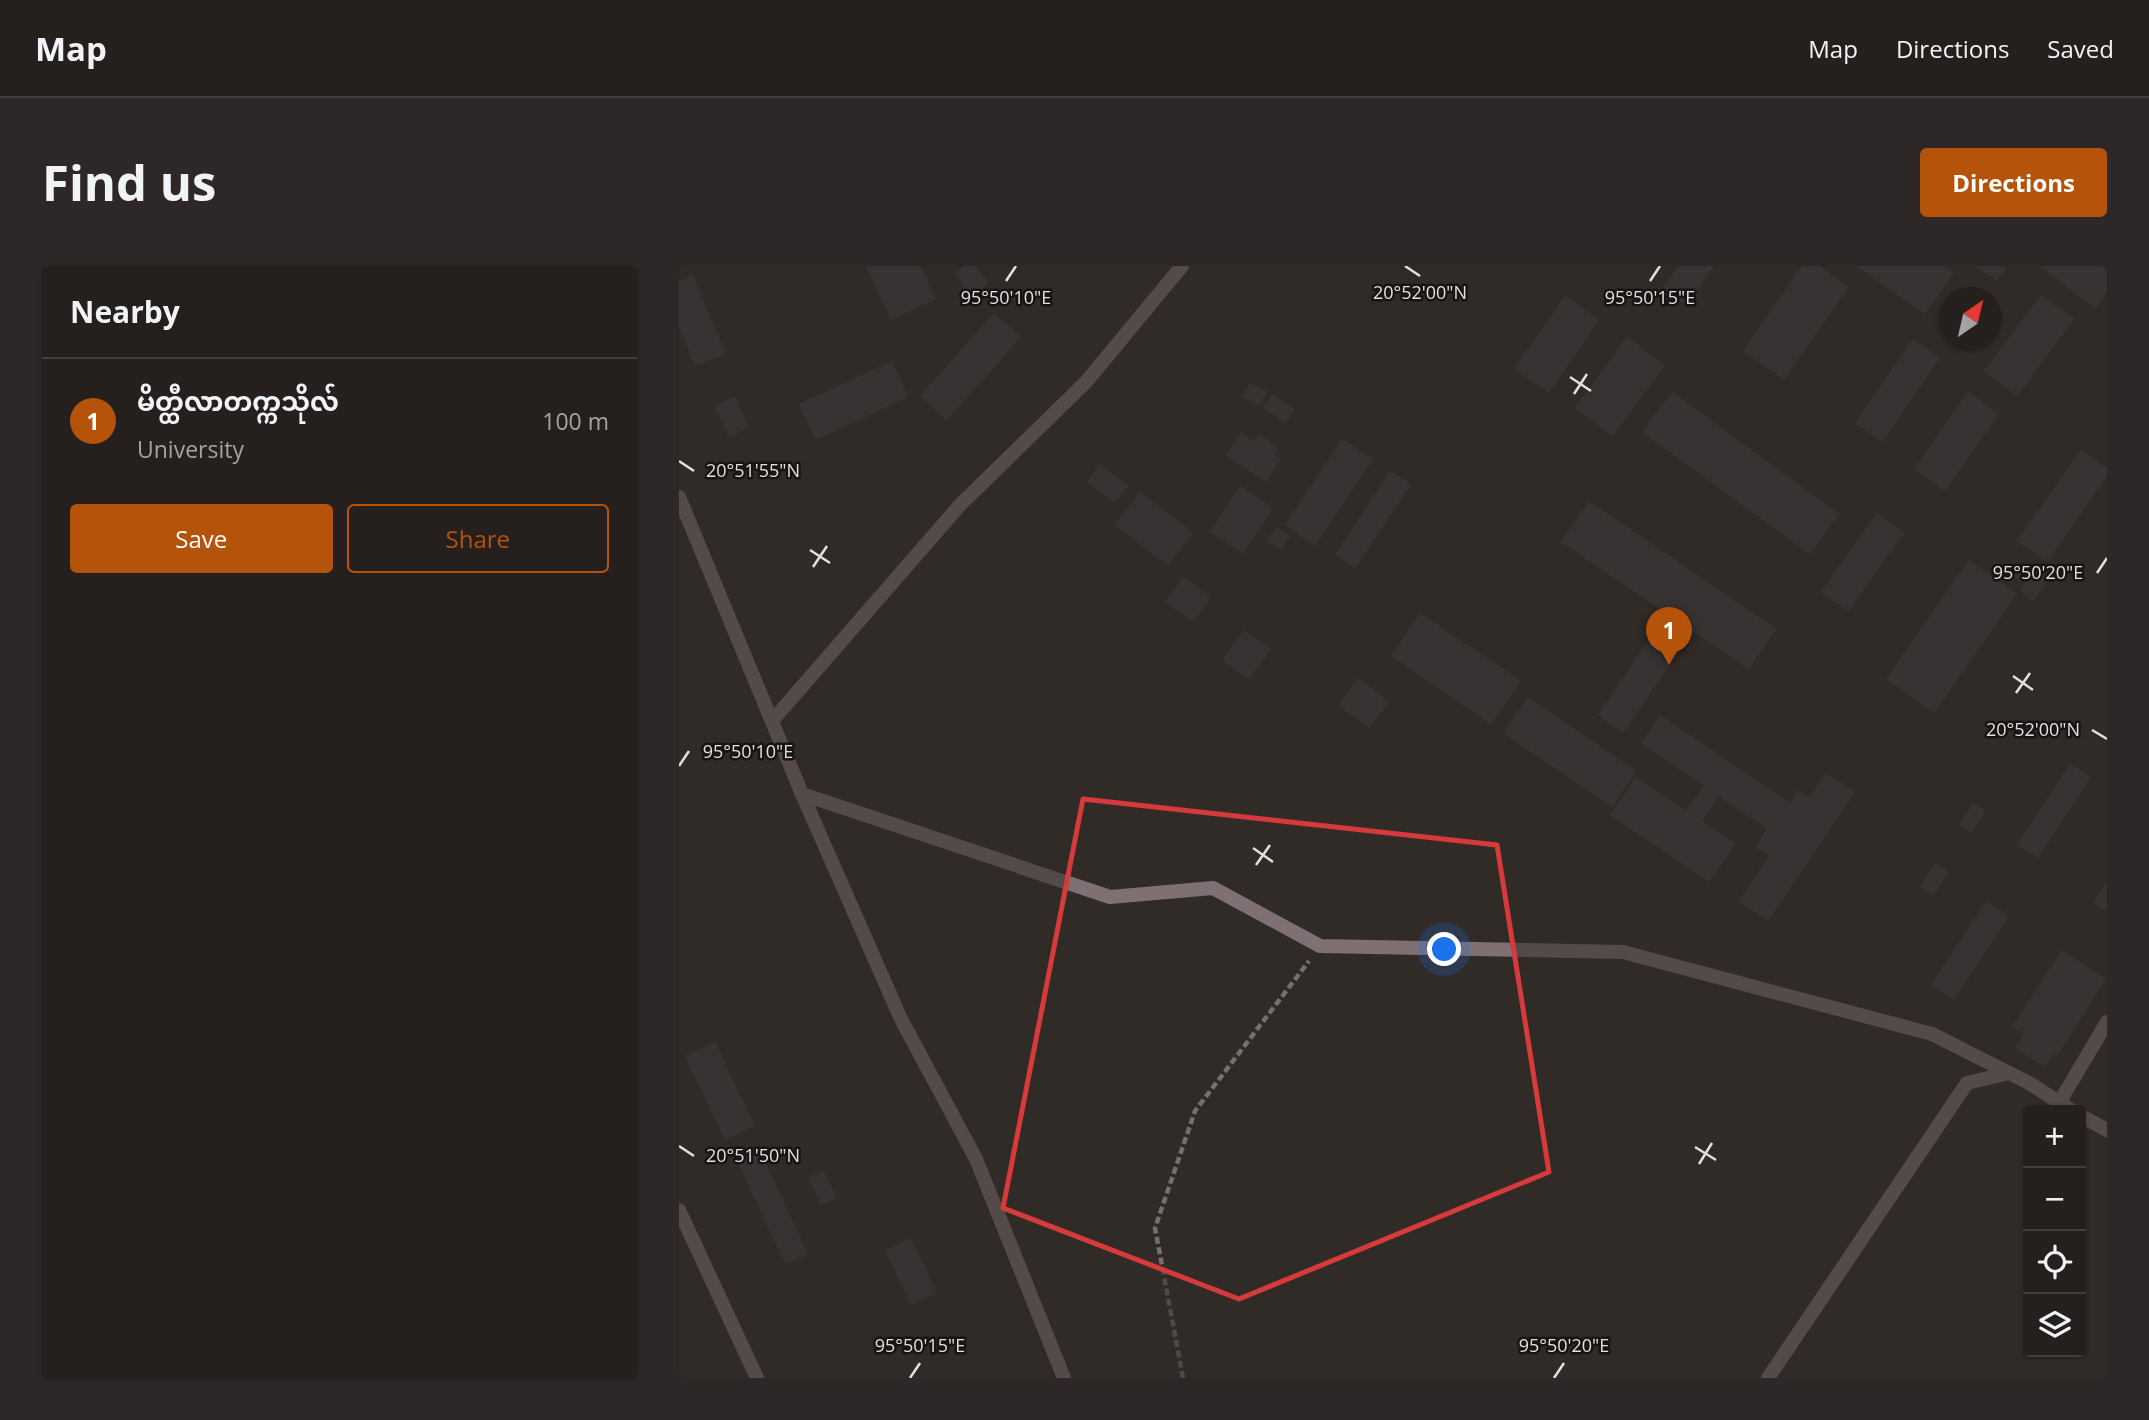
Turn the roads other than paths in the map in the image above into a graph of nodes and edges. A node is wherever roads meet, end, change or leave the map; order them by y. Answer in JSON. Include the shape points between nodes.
{"nodes":[{"id":1,"x":1182,"y":266,"type":"edge"},
{"id":2,"x":679,"y":497,"type":"edge"},
{"id":3,"x":772,"y":721,"type":"junction"},
{"id":4,"x":802,"y":794,"type":"junction"},
{"id":5,"x":2107,"y":1022,"type":"edge"},
{"id":6,"x":2009,"y":1073,"type":"junction"},
{"id":7,"x":2062,"y":1105,"type":"edge"},
{"id":8,"x":2066,"y":1105,"type":"edge"},
{"id":9,"x":2086,"y":1118,"type":"edge"},
{"id":10,"x":2107,"y":1130,"type":"edge"},
{"id":11,"x":679,"y":1210,"type":"edge"},
{"id":12,"x":757,"y":1378,"type":"edge"},
{"id":13,"x":1064,"y":1378,"type":"edge"},
{"id":14,"x":1768,"y":1378,"type":"edge"}],
"edges":[{"from":1,"to":3,"type":"street","via":[[1086,382],[960,505]]},
{"from":2,"to":3,"type":"street"},
{"from":3,"to":4,"type":"street"},
{"from":4,"to":6,"type":"street","via":[[1111,897],[1213,888],[1321,946],[1623,952],[1932,1034]]},
{"from":4,"to":13,"type":"street","via":[[901,1019],[976,1159]]},
{"from":5,"to":8,"type":"street"},
{"from":6,"to":7,"type":"street"},
{"from":6,"to":14,"type":"street","via":[[1967,1083]]},
{"from":9,"to":10,"type":"street"},
{"from":11,"to":12,"type":"street"}]}
